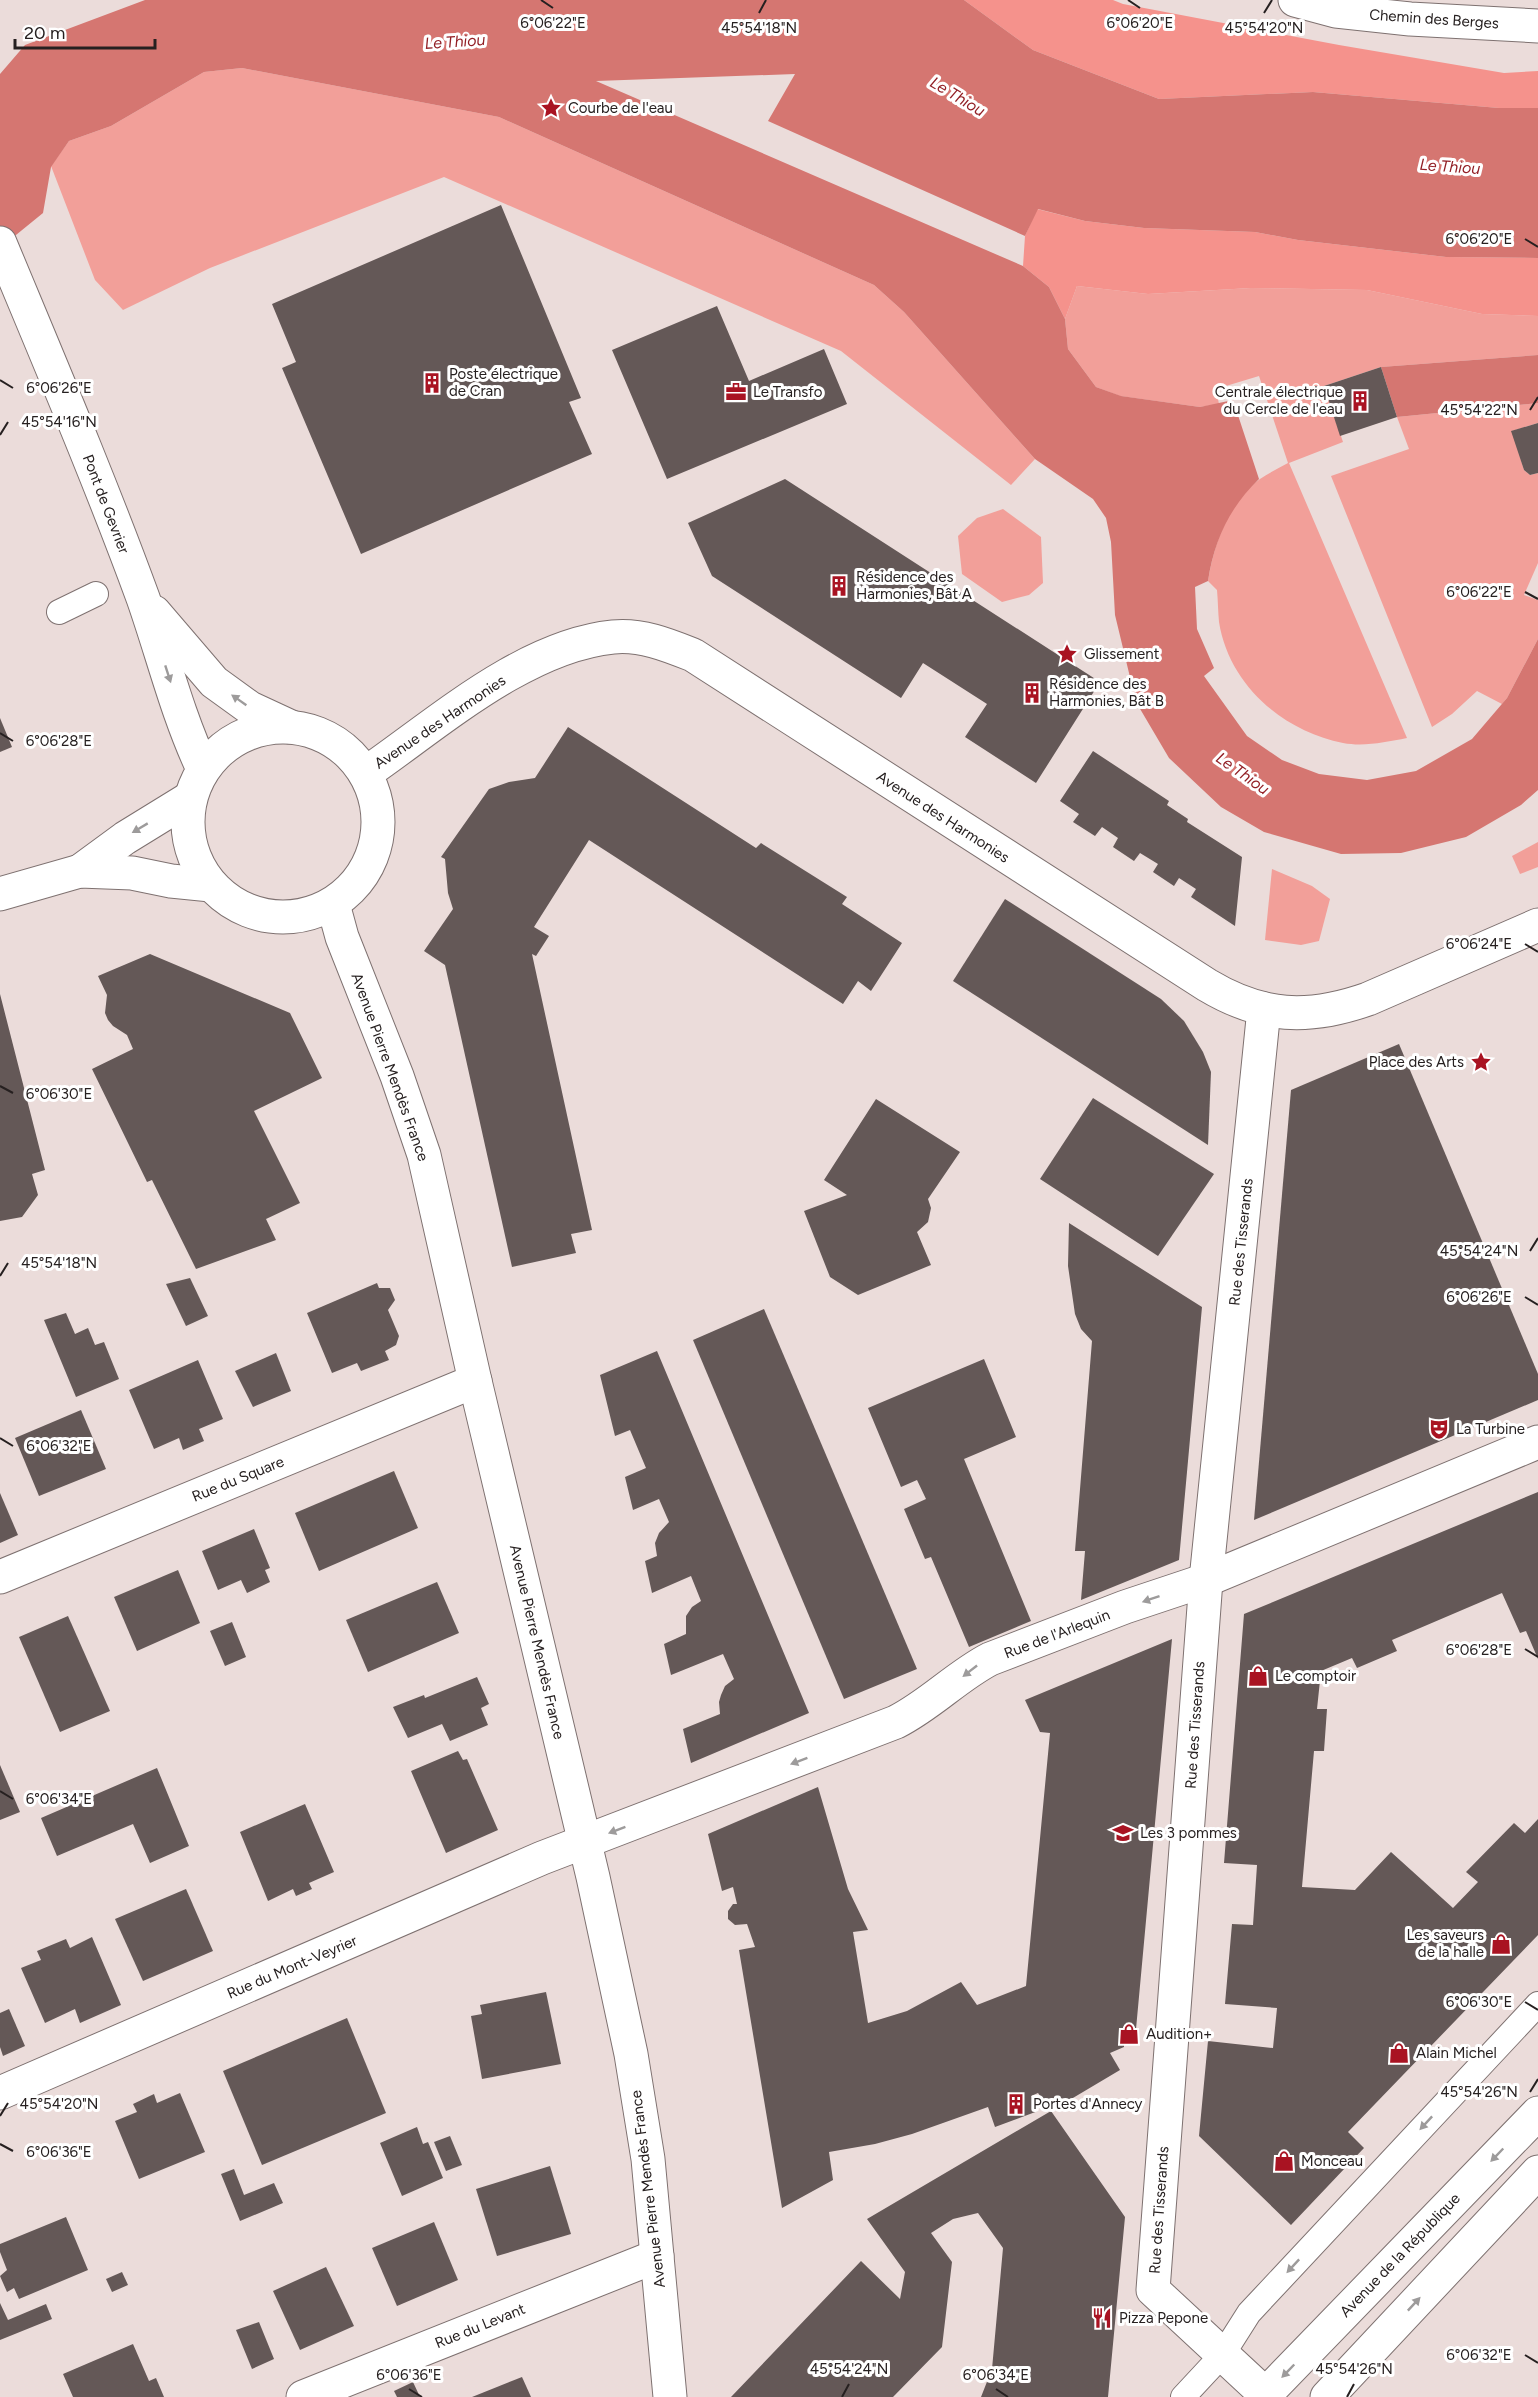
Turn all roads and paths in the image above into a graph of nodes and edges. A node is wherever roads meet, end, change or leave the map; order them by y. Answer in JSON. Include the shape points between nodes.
{"nodes":[{"id":1,"x":1295,"y":0,"type":"edge"},
{"id":2,"x":1538,"y":26,"type":"edge"},
{"id":3,"x":0,"y":243,"type":"edge"},
{"id":4,"x":96,"y":594,"type":"dead end"},
{"id":5,"x":143,"y":599,"type":"junction"},
{"id":6,"x":59,"y":612,"type":"dead end"},
{"id":7,"x":291,"y":727,"type":"junction"},
{"id":8,"x":366,"y":773,"type":"junction"},
{"id":9,"x":197,"y":784,"type":"junction"},
{"id":10,"x":80,"y":871,"type":"junction"},
{"id":11,"x":211,"y":885,"type":"junction"},
{"id":12,"x":0,"y":894,"type":"edge"},
{"id":13,"x":333,"y":904,"type":"junction"},
{"id":14,"x":1538,"y":925,"type":"edge"},
{"id":15,"x":1264,"y":1009,"type":"junction"},
{"id":16,"x":475,"y":1381,"type":"junction"},
{"id":17,"x":1538,"y":1442,"type":"edge"},
{"id":18,"x":0,"y":1577,"type":"edge"},
{"id":19,"x":1206,"y":1581,"type":"junction"},
{"id":20,"x":585,"y":1843,"type":"junction"},
{"id":21,"x":1538,"y":2004,"type":"edge"},
{"id":22,"x":0,"y":2093,"type":"edge"},
{"id":23,"x":1538,"y":2113,"type":"edge"},
{"id":24,"x":1538,"y":2172,"type":"edge"},
{"id":25,"x":657,"y":2256,"type":"junction"},
{"id":26,"x":1223,"y":2354,"type":"junction"},
{"id":27,"x":1264,"y":2396,"type":"edge"},
{"id":28,"x":303,"y":2397,"type":"edge"},
{"id":29,"x":670,"y":2397,"type":"edge"},
{"id":30,"x":1183,"y":2397,"type":"edge"},
{"id":31,"x":1327,"y":2397,"type":"edge"}],
"edges":[{"from":1,"to":2,"type":"street","name":"Chemin des Berges","via":[[1336,11],[1410,19]]},
{"from":3,"to":5,"type":"street","name":"Pont de Gevrier"},
{"from":4,"to":6,"type":"lane"},
{"from":7,"to":5,"type":"street","name":"Pont de Gevrier","one_way":true,"via":[[250,708],[214,682]]},
{"from":5,"to":9,"type":"street","name":"Pont de Gevrier","one_way":true,"via":[[186,728]]},
{"from":7,"to":8,"type":"street","via":[[334,741]]},
{"from":7,"to":9,"type":"street","via":[[265,728],[241,736],[220,750]]},
{"from":8,"to":13,"type":"street","via":[[376,797],[379,822],[375,848],[352,889]]},
{"from":8,"to":15,"type":"street","name":"Avenue des Harmonies","via":[[498,680],[564,648],[614,636],[660,641],[693,655],[1207,985],[1241,1003]]},
{"from":9,"to":10,"type":"street","one_way":true},
{"from":9,"to":11,"type":"street","via":[[188,829],[195,859]]},
{"from":10,"to":11,"type":"street","via":[[132,873]]},
{"from":10,"to":12,"type":"street"},
{"from":11,"to":13,"type":"street","via":[[231,903],[255,915],[309,915]]},
{"from":13,"to":16,"type":"street","name":"Avenue Pierre Mendès France","via":[[424,1155]]},
{"from":14,"to":15,"type":"street","name":"Avenue des Harmonies","via":[[1341,1009],[1288,1013]]},
{"from":15,"to":19,"type":"street","name":"Rue des Tisserands"},
{"from":16,"to":18,"type":"street","name":"Rue du Square"},
{"from":16,"to":20,"type":"street","name":"Avenue Pierre Mendès France"},
{"from":17,"to":19,"type":"street","name":"Rue de l'Arlequin"},
{"from":19,"to":20,"type":"street","name":"Rue de l'Arlequin","one_way":true,"via":[[1125,1607],[990,1659],[896,1722]]},
{"from":19,"to":26,"type":"street","name":"Rue des Tisserands","via":[[1153,2290]]},
{"from":20,"to":22,"type":"street","name":"Rue du Mont-Veyrier","via":[[542,1858]]},
{"from":20,"to":25,"type":"street","name":"Avenue Pierre Mendès France","via":[[631,2054],[648,2159]]},
{"from":21,"to":26,"type":"lane","one_way":true,"via":[[1249,2313]]},
{"from":23,"to":27,"type":"street","name":"Avenue de la République","one_way":true},
{"from":31,"to":24,"type":"street","one_way":true},
{"from":25,"to":28,"type":"street","name":"Rue du Levant"},
{"from":25,"to":29,"type":"street","name":"Avenue Pierre Mendès France"},
{"from":26,"to":27,"type":"street","name":"Rue des Tisserands"},
{"from":26,"to":30,"type":"lane"}]}
